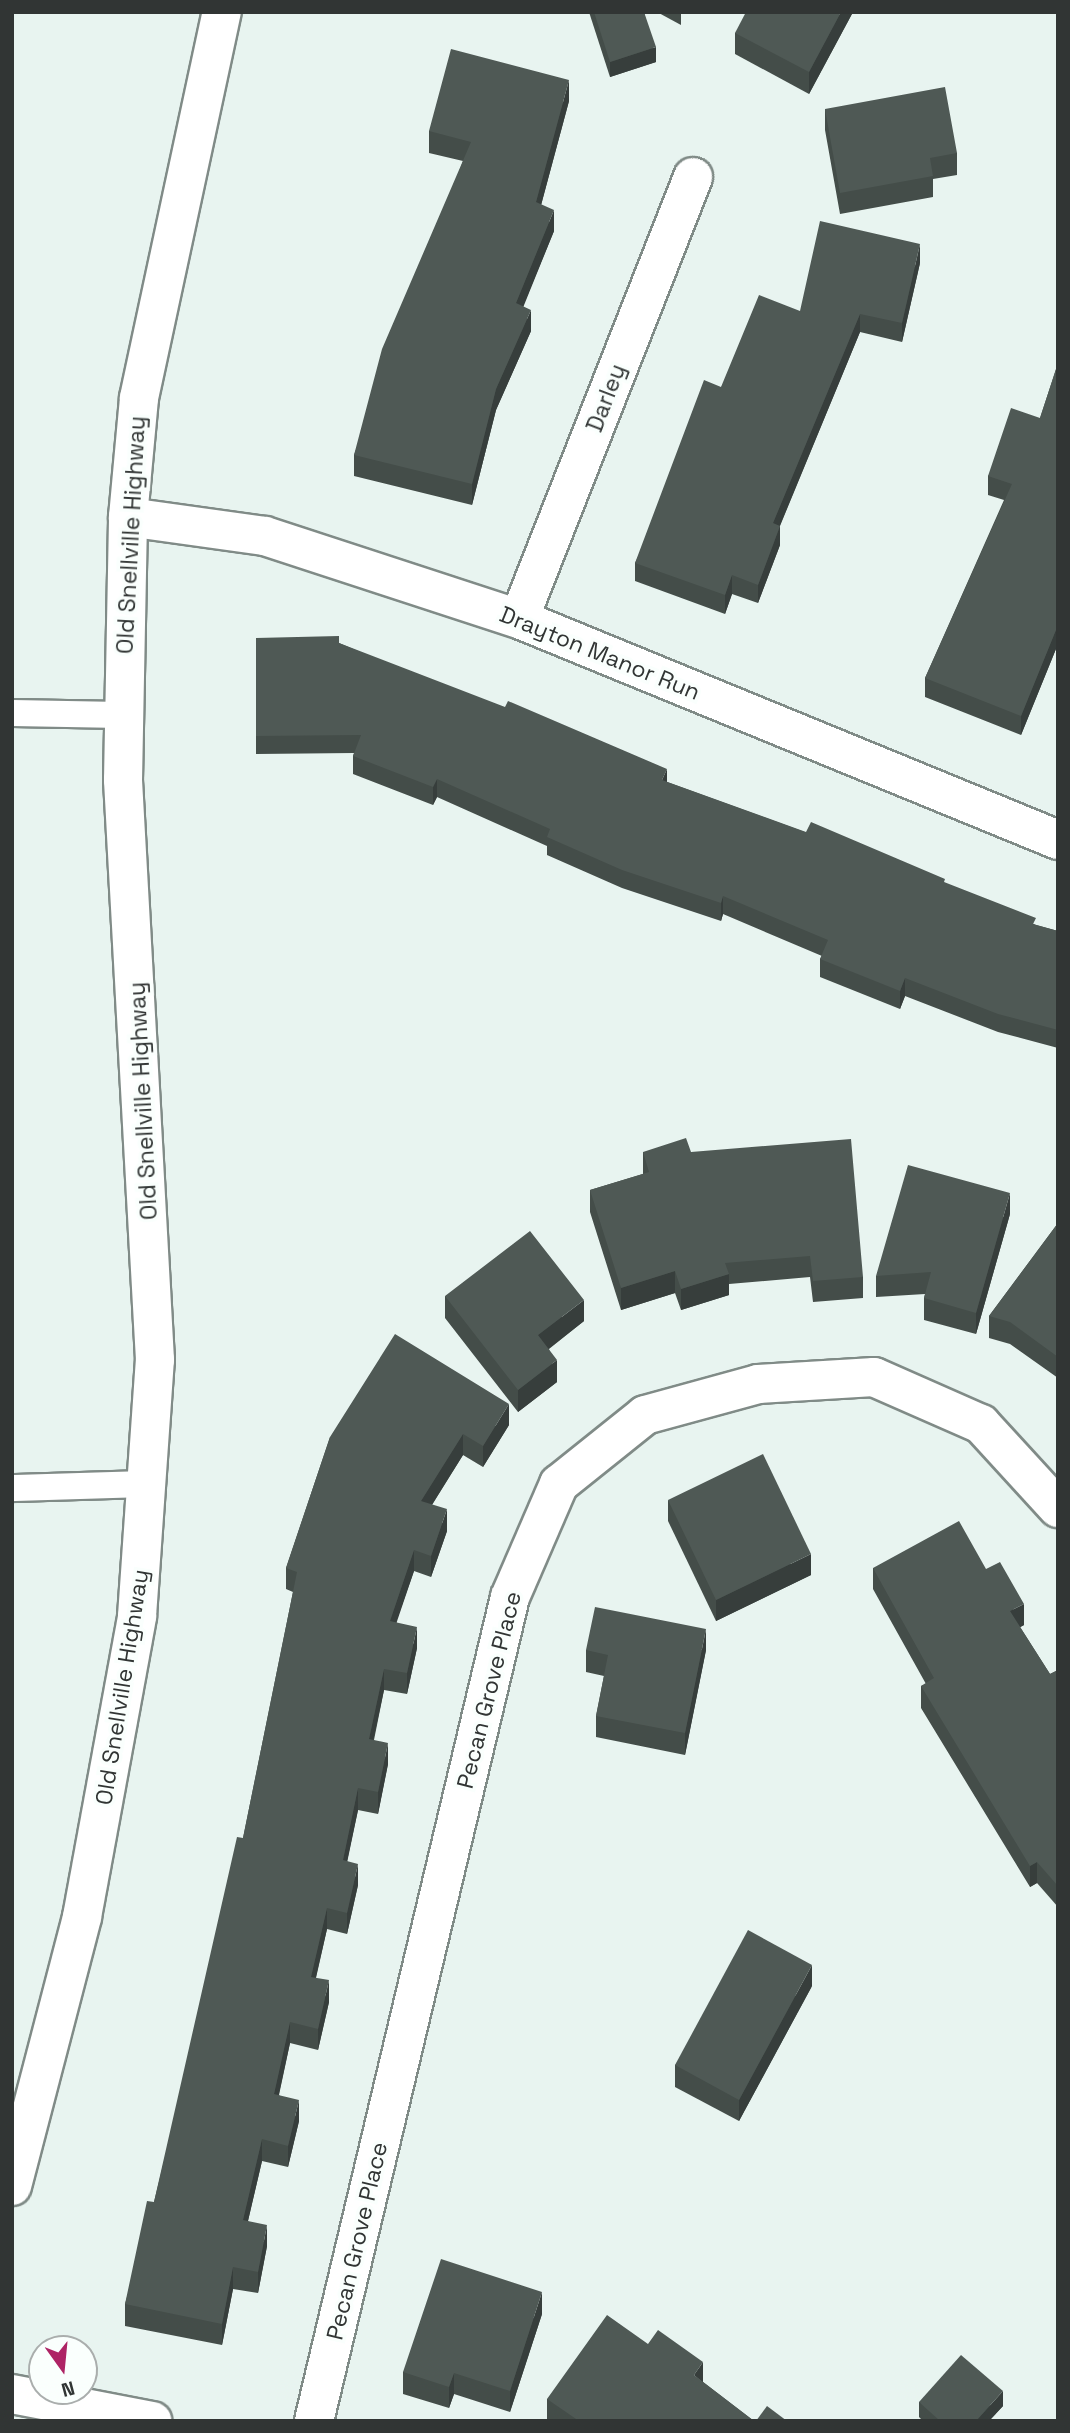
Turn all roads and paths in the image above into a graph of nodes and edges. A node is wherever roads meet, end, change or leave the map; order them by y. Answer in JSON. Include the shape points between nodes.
{"nodes":[{"id":1,"x":222,"y":12,"type":"edge"},
{"id":2,"x":692,"y":177,"type":"dead end"},
{"id":3,"x":128,"y":517,"type":"junction"},
{"id":4,"x":519,"y":619,"type":"junction"},
{"id":5,"x":12,"y":713,"type":"edge"},
{"id":6,"x":122,"y":715,"type":"junction"},
{"id":7,"x":1058,"y":840,"type":"edge"},
{"id":8,"x":148,"y":1485,"type":"junction"},
{"id":9,"x":12,"y":1488,"type":"edge"},
{"id":10,"x":1058,"y":1508,"type":"edge"},
{"id":11,"x":12,"y":2186,"type":"edge"},
{"id":12,"x":12,"y":2393,"type":"edge"},
{"id":13,"x":152,"y":2421,"type":"edge"},
{"id":14,"x":314,"y":2421,"type":"edge"}],
"edges":[{"from":1,"to":3,"type":"street","name":"Old Snellville Highway","via":[[139,397]]},
{"from":2,"to":4,"type":"street","name":"Darley"},
{"from":3,"to":4,"type":"street","name":"Drayton Manor Run","via":[[265,536]]},
{"from":3,"to":6,"type":"street","name":"Old Snellville Highway"},
{"from":4,"to":7,"type":"street","name":"Drayton Manor Run"},
{"from":5,"to":6,"type":"lane"},
{"from":6,"to":8,"type":"street","name":"Old Snellville Highway","via":[[155,1360]]},
{"from":8,"to":9,"type":"lane"},
{"from":8,"to":11,"type":"street","name":"Old Snellville Highway","via":[[137,1616],[96,1848]]},
{"from":10,"to":14,"type":"street","name":"Pecan Grove Place","via":[[981,1424],[874,1377],[758,1384],[645,1415],[559,1484],[510,1597]]},
{"from":12,"to":13,"type":"street"}]}
